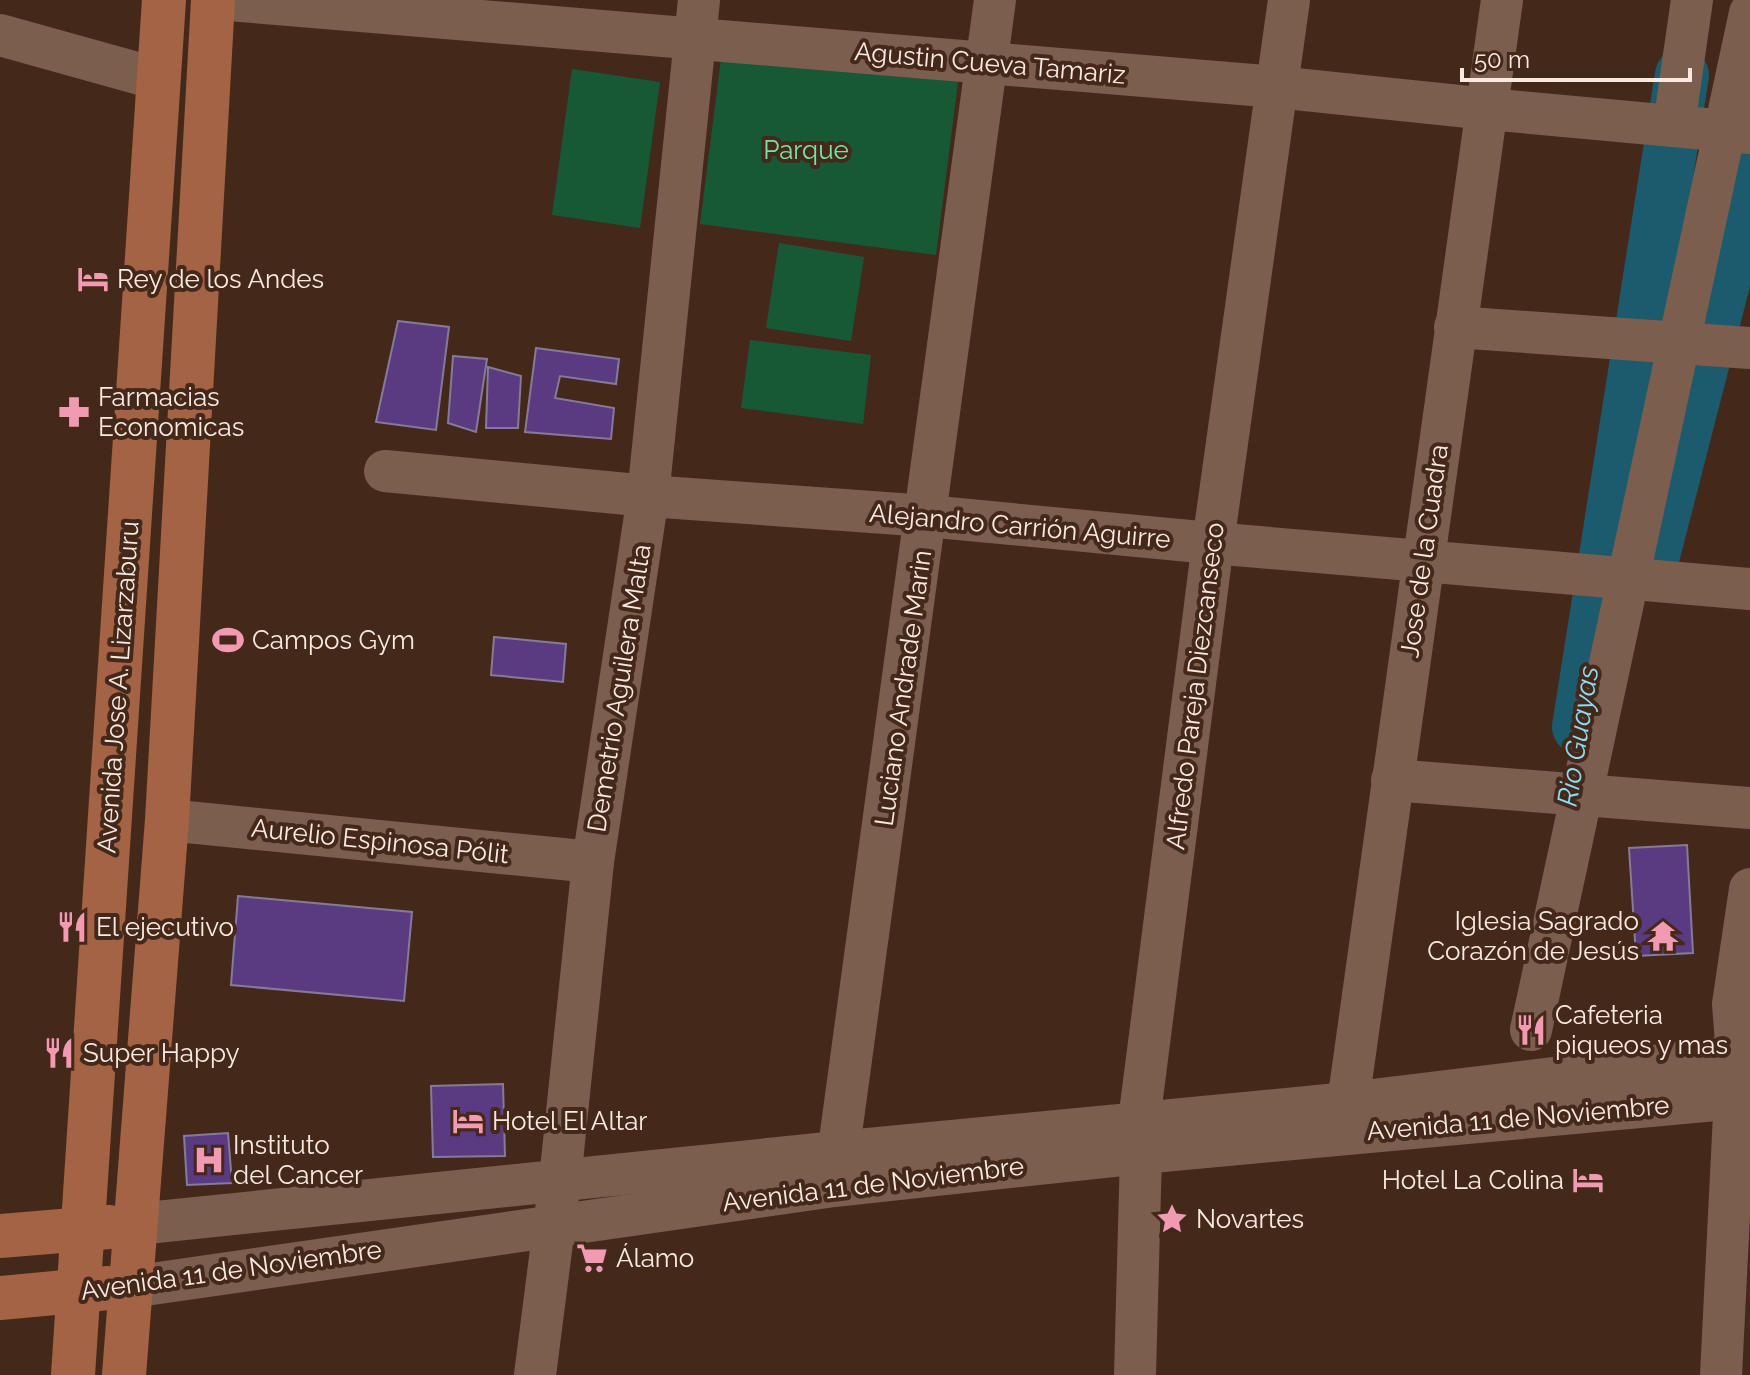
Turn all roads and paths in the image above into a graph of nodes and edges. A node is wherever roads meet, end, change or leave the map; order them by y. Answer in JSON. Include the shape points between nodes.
{"nodes":[{"id":1,"x":164,"y":0,"type":"edge"},
{"id":2,"x":213,"y":0,"type":"edge"},
{"id":3,"x":995,"y":0,"type":"edge"},
{"id":4,"x":1289,"y":0,"type":"edge"},
{"id":5,"x":1502,"y":0,"type":"edge"},
{"id":6,"x":1692,"y":0,"type":"edge"},
{"id":7,"x":252,"y":1,"type":"edge"},
{"id":8,"x":395,"y":7,"type":"edge"},
{"id":9,"x":1750,"y":13,"type":"edge"},
{"id":10,"x":697,"y":19,"type":"edge"},
{"id":11,"x":0,"y":35,"type":"edge"},
{"id":12,"x":987,"y":63,"type":"junction"},
{"id":13,"x":1750,"y":64,"type":"edge"},
{"id":14,"x":158,"y":79,"type":"junction"},
{"id":15,"x":1276,"y":87,"type":"junction"},
{"id":16,"x":1488,"y":109,"type":"junction"},
{"id":17,"x":1674,"y":125,"type":"junction"},
{"id":18,"x":1750,"y":133,"type":"edge"},
{"id":19,"x":1455,"y":327,"type":"junction"},
{"id":20,"x":1750,"y":348,"type":"edge"},
{"id":21,"x":385,"y":471,"type":"dead end"},
{"id":22,"x":648,"y":496,"type":"junction"},
{"id":23,"x":927,"y":516,"type":"junction"},
{"id":24,"x":1213,"y":543,"type":"junction"},
{"id":25,"x":1423,"y":560,"type":"junction"},
{"id":26,"x":1750,"y":589,"type":"edge"},
{"id":27,"x":1392,"y":780,"type":"junction"},
{"id":28,"x":1750,"y":808,"type":"edge"},
{"id":29,"x":167,"y":820,"type":"junction"},
{"id":30,"x":593,"y":862,"type":"junction"},
{"id":31,"x":1750,"y":889,"type":"edge"},
{"id":32,"x":1743,"y":1055,"type":"edge"},
{"id":33,"x":1742,"y":1097,"type":"edge"},
{"id":34,"x":1348,"y":1103,"type":"junction"},
{"id":35,"x":1140,"y":1137,"type":"junction"},
{"id":36,"x":836,"y":1169,"type":"junction"},
{"id":37,"x":560,"y":1180,"type":"junction"},
{"id":38,"x":137,"y":1224,"type":"junction"},
{"id":39,"x":555,"y":1225,"type":"junction"},
{"id":40,"x":81,"y":1230,"type":"junction"},
{"id":41,"x":0,"y":1236,"type":"edge"},
{"id":42,"x":131,"y":1287,"type":"junction"},
{"id":43,"x":79,"y":1290,"type":"junction"},
{"id":44,"x":0,"y":1298,"type":"edge"},
{"id":45,"x":73,"y":1375,"type":"edge"},
{"id":46,"x":124,"y":1375,"type":"edge"},
{"id":47,"x":535,"y":1375,"type":"edge"},
{"id":48,"x":1135,"y":1375,"type":"edge"},
{"id":49,"x":1721,"y":1375,"type":"edge"}],
"edges":[{"from":1,"to":14,"type":"main road","name":"Avenida Jose A. Lizarzaburu"},
{"from":2,"to":29,"type":"main road","name":"Avenida Jose A. Lizarzaburu"},
{"from":3,"to":12,"type":"street","name":"Luciano Andrade Marin"},
{"from":4,"to":15,"type":"street","name":"Alfredo Pareja Diezcanseco"},
{"from":5,"to":16,"type":"street","name":"Jose de la Cuadra"},
{"from":6,"to":17,"type":"street"},
{"from":7,"to":8,"type":"street","name":"Agustin Cueva Tamariz"},
{"from":8,"to":10,"type":"street","name":"Agustin Cueva Tamariz"},
{"from":9,"to":13,"type":"street","via":[[1531,1030]]},
{"from":10,"to":12,"type":"street","name":"Agustin Cueva Tamariz"},
{"from":10,"to":22,"type":"street","name":"Demetrio Aguilera Malta"},
{"from":11,"to":14,"type":"street"},
{"from":12,"to":15,"type":"street","name":"Agustin Cueva Tamariz"},
{"from":12,"to":23,"type":"street","name":"Luciano Andrade Marin"},
{"from":14,"to":40,"type":"main road","name":"Avenida Jose A. Lizarzaburu"},
{"from":15,"to":16,"type":"street","name":"Agustin Cueva Tamariz"},
{"from":15,"to":24,"type":"street","name":"Alfredo Pareja Diezcanseco"},
{"from":16,"to":17,"type":"street","name":"Agustin Cueva Tamariz"},
{"from":16,"to":19,"type":"street","name":"Jose de la Cuadra"},
{"from":17,"to":18,"type":"street","name":"Agustin Cueva Tamariz"},
{"from":19,"to":20,"type":"street"},
{"from":19,"to":25,"type":"street","name":"Jose de la Cuadra"},
{"from":21,"to":22,"type":"street","name":"Alejandro Carrión Aguirre"},
{"from":22,"to":23,"type":"street","name":"Alejandro Carrión Aguirre"},
{"from":22,"to":30,"type":"street","name":"Demetrio Aguilera Malta"},
{"from":23,"to":24,"type":"street","name":"Alejandro Carrión Aguirre"},
{"from":23,"to":36,"type":"street","name":"Luciano Andrade Marin"},
{"from":24,"to":25,"type":"street","name":"Alejandro Carrión Aguirre"},
{"from":24,"to":35,"type":"street","name":"Alfredo Pareja Diezcanseco"},
{"from":25,"to":26,"type":"street","name":"Alejandro Carrión Aguirre"},
{"from":25,"to":27,"type":"street","name":"Jose de la Cuadra"},
{"from":27,"to":28,"type":"street"},
{"from":27,"to":34,"type":"street","name":"Jose de la Cuadra"},
{"from":29,"to":30,"type":"street","name":"Aurelio Espinosa Pólit"},
{"from":29,"to":38,"type":"main road","name":"Avenida Jose A. Lizarzaburu"},
{"from":30,"to":37,"type":"street","name":"Demetrio Aguilera Malta"},
{"from":31,"to":32,"type":"street","via":[[1733,1004]]},
{"from":32,"to":33,"type":"street"},
{"from":32,"to":34,"type":"street","name":"Avenida 11 de Noviembre"},
{"from":33,"to":35,"type":"street","name":"Avenida 11 de Noviembre"},
{"from":33,"to":49,"type":"street"},
{"from":34,"to":35,"type":"street","name":"Avenida 11 de Noviembre"},
{"from":35,"to":36,"type":"street","name":"Avenida 11 de Noviembre"},
{"from":35,"to":48,"type":"street","name":"Alfredo Pareja Diezcanseco"},
{"from":36,"to":37,"type":"street","name":"Avenida 11 de Noviembre"},
{"from":36,"to":39,"type":"street","name":"Avenida 11 de Noviembre"},
{"from":37,"to":38,"type":"street","name":"Avenida 11 de Noviembre"},
{"from":37,"to":39,"type":"street","name":"Demetrio Aguilera Malta"},
{"from":38,"to":40,"type":"main road","name":"Avenida 11 de Noviembre"},
{"from":38,"to":42,"type":"main road","name":"Avenida Jose A. Lizarzaburu"},
{"from":39,"to":42,"type":"street","name":"Avenida 11 de Noviembre"},
{"from":39,"to":47,"type":"street","name":"Demetrio Aguilera Malta"},
{"from":40,"to":41,"type":"main road","name":"Avenida 11 de Noviembre"},
{"from":40,"to":43,"type":"main road","name":"Avenida Jose A. Lizarzaburu"},
{"from":42,"to":43,"type":"main road","name":"Avenida 11 de Noviembre"},
{"from":42,"to":46,"type":"main road","name":"Avenida Jose A. Lizarzaburu"},
{"from":43,"to":44,"type":"main road","name":"Avenida 11 de Noviembre"},
{"from":43,"to":45,"type":"main road","name":"Avenida Jose A. Lizarzaburu"}]}
